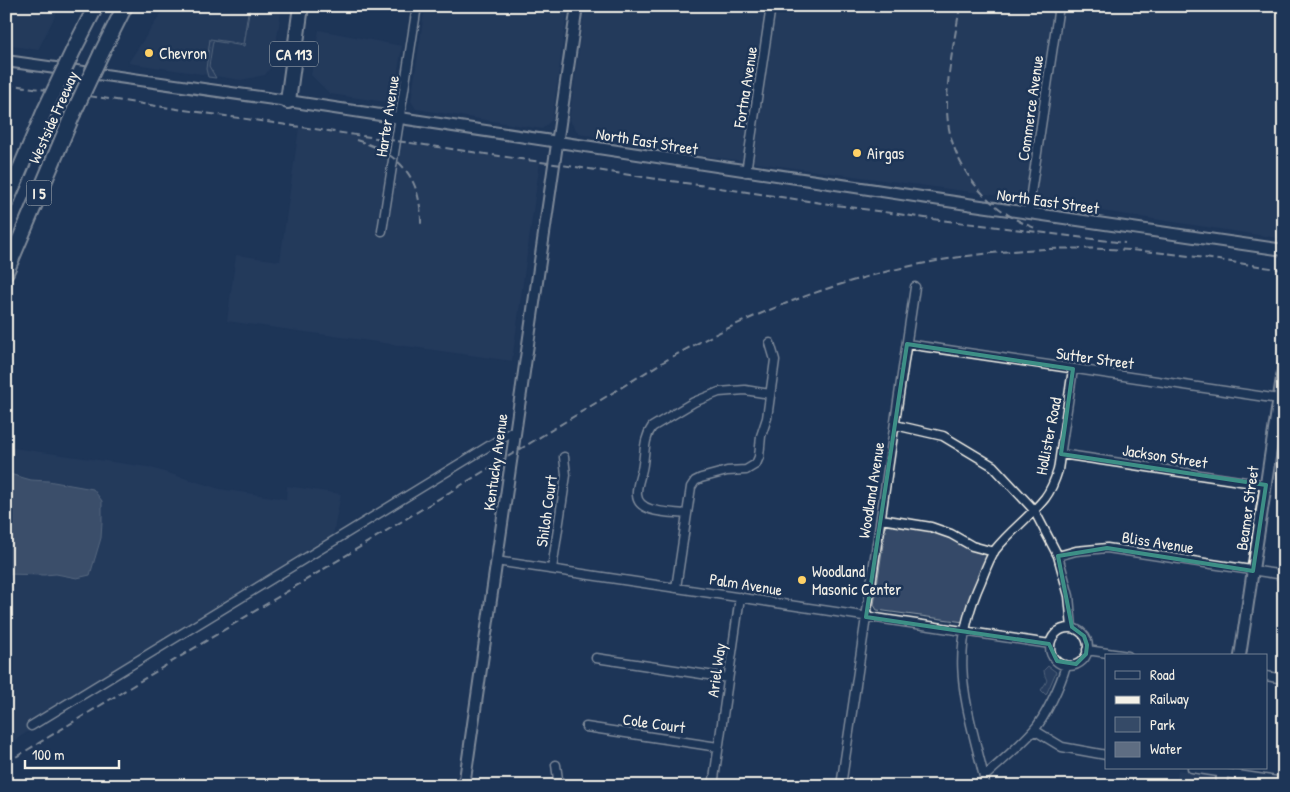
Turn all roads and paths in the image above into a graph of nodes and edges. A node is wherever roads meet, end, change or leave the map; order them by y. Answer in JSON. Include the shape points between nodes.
{"nodes":[{"id":1,"x":96,"y":6,"type":"edge"},
{"id":2,"x":125,"y":6,"type":"edge"},
{"id":3,"x":135,"y":6,"type":"edge"},
{"id":4,"x":302,"y":6,"type":"edge"},
{"id":5,"x":417,"y":6,"type":"edge"},
{"id":6,"x":577,"y":6,"type":"edge"},
{"id":7,"x":771,"y":6,"type":"edge"},
{"id":8,"x":1058,"y":6,"type":"edge"},
{"id":9,"x":104,"y":49,"type":"junction"},
{"id":10,"x":6,"y":61,"type":"edge"},
{"id":11,"x":288,"y":101,"type":"junction"},
{"id":12,"x":401,"y":118,"type":"junction"},
{"id":13,"x":557,"y":142,"type":"junction"},
{"id":14,"x":746,"y":172,"type":"junction"},
{"id":15,"x":6,"y":202,"type":"edge"},
{"id":16,"x":1028,"y":213,"type":"junction"},
{"id":17,"x":382,"y":231,"type":"dead end"},
{"id":18,"x":1284,"y":250,"type":"edge"},
{"id":19,"x":6,"y":272,"type":"edge"},
{"id":20,"x":915,"y":287,"type":"dead end"},
{"id":21,"x":770,"y":343,"type":"dead end"},
{"id":22,"x":907,"y":344,"type":"junction"},
{"id":23,"x":1284,"y":364,"type":"edge"},
{"id":24,"x":1073,"y":369,"type":"junction"},
{"id":25,"x":770,"y":394,"type":"junction"},
{"id":26,"x":1278,"y":399,"type":"junction"},
{"id":27,"x":895,"y":425,"type":"junction"},
{"id":28,"x":515,"y":430,"type":"junction"},
{"id":29,"x":1279,"y":434,"type":"edge"},
{"id":30,"x":1061,"y":454,"type":"junction"},
{"id":31,"x":564,"y":457,"type":"dead end"},
{"id":32,"x":1266,"y":485,"type":"junction"},
{"id":33,"x":1034,"y":510,"type":"junction"},
{"id":34,"x":686,"y":514,"type":"junction"},
{"id":35,"x":880,"y":520,"type":"junction"},
{"id":36,"x":994,"y":552,"type":"junction"},
{"id":37,"x":1058,"y":556,"type":"junction"},
{"id":38,"x":496,"y":561,"type":"junction"},
{"id":39,"x":552,"y":569,"type":"junction"},
{"id":40,"x":1253,"y":571,"type":"junction"},
{"id":41,"x":1284,"y":575,"type":"edge"},
{"id":42,"x":676,"y":588,"type":"junction"},
{"id":43,"x":740,"y":597,"type":"junction"},
{"id":44,"x":866,"y":617,"type":"junction"},
{"id":45,"x":1072,"y":628,"type":"junction"},
{"id":46,"x":965,"y":631,"type":"junction"},
{"id":47,"x":1050,"y":644,"type":"junction"},
{"id":48,"x":1087,"y":650,"type":"junction"},
{"id":49,"x":1114,"y":654,"type":"edge"},
{"id":50,"x":1240,"y":654,"type":"edge"},
{"id":51,"x":596,"y":658,"type":"dead end"},
{"id":52,"x":1066,"y":665,"type":"junction"},
{"id":53,"x":1268,"y":676,"type":"edge"},
{"id":54,"x":728,"y":678,"type":"junction"},
{"id":55,"x":1284,"y":679,"type":"edge"},
{"id":56,"x":31,"y":726,"type":"dead end"},
{"id":57,"x":586,"y":727,"type":"dead end"},
{"id":58,"x":1034,"y":730,"type":"junction"},
{"id":59,"x":718,"y":747,"type":"junction"},
{"id":60,"x":1105,"y":755,"type":"edge"},
{"id":61,"x":556,"y":765,"type":"dead end"},
{"id":62,"x":1223,"y":771,"type":"edge"},
{"id":63,"x":984,"y":777,"type":"junction"},
{"id":64,"x":1284,"y":782,"type":"edge"},
{"id":65,"x":562,"y":785,"type":"edge"},
{"id":66,"x":464,"y":786,"type":"edge"},
{"id":67,"x":713,"y":786,"type":"edge"},
{"id":68,"x":841,"y":786,"type":"edge"},
{"id":69,"x":985,"y":786,"type":"edge"},
{"id":70,"x":1221,"y":786,"type":"edge"}],
"edges":[{"from":1,"to":15,"type":"highway","name":"Westside Freeway","number":"I 5","bridge":true},
{"from":2,"to":9,"type":"highway","name":"Westside Freeway","number":"I 5"},
{"from":3,"to":9,"type":"highway"},
{"from":4,"to":11,"type":"highway","number":"CA 113"},
{"from":5,"to":12,"type":"street","name":"Harter Avenue"},
{"from":6,"to":13,"type":"main road","name":"Kentucky Avenue"},
{"from":7,"to":14,"type":"street","name":"Fortna Avenue"},
{"from":8,"to":16,"type":"street","name":"Commerce Avenue"},
{"from":9,"to":19,"type":"highway","name":"Westside Freeway","number":"I 5","bridge":true},
{"from":10,"to":11,"type":"main road","name":"North East Street"},
{"from":11,"to":12,"type":"main road","name":"North East Street"},
{"from":12,"to":13,"type":"main road","name":"North East Street"},
{"from":12,"to":17,"type":"street","name":"Harter Avenue"},
{"from":13,"to":14,"type":"main road","name":"North East Street"},
{"from":13,"to":28,"type":"main road","name":"Kentucky Avenue"},
{"from":14,"to":16,"type":"main road","name":"North East Street"},
{"from":16,"to":18,"type":"main road","name":"North East Street"},
{"from":20,"to":22,"type":"street","name":"Woodland Avenue"},
{"from":21,"to":25,"type":"street","via":[[775,360]]},
{"from":22,"to":24,"type":"street","name":"Sutter Street"},
{"from":22,"to":27,"type":"street","name":"Woodland Avenue"},
{"from":23,"to":26,"type":"main road","name":"Beamer Street"},
{"from":24,"to":26,"type":"street","name":"Sutter Street"},
{"from":24,"to":30,"type":"street","name":"Hollister Road"},
{"from":25,"to":34,"type":"street","via":[[756,464],[746,470],[727,471],[695,481]]},
{"from":25,"to":34,"type":"street","via":[[732,390],[706,396],[684,407],[647,434],[642,475],[637,488],[639,503],[651,510]]},
{"from":26,"to":29,"type":"main road","name":"Beamer Street"},
{"from":27,"to":33,"type":"street","via":[[943,436],[993,466]]},
{"from":27,"to":35,"type":"street","name":"Woodland Avenue"},
{"from":28,"to":38,"type":"main road","name":"Kentucky Avenue"},
{"from":28,"to":56,"type":"street"},
{"from":29,"to":32,"type":"main road","name":"Beamer Street"},
{"from":30,"to":32,"type":"street","name":"Jackson Street"},
{"from":30,"to":33,"type":"street","name":"Hollister Road","via":[[1053,483]]},
{"from":31,"to":39,"type":"street","name":"Shiloh Court","via":[[566,475]]},
{"from":32,"to":40,"type":"main road","name":"Beamer Street"},
{"from":33,"to":36,"type":"street","name":"Hollister Road"},
{"from":33,"to":37,"type":"street"},
{"from":34,"to":42,"type":"street"},
{"from":35,"to":36,"type":"street","via":[[941,530],[972,546]]},
{"from":35,"to":44,"type":"street","name":"Woodland Avenue"},
{"from":36,"to":46,"type":"street","name":"Hollister Road","via":[[976,591]]},
{"from":37,"to":40,"type":"street","name":"Bliss Avenue","via":[[1107,548]]},
{"from":37,"to":45,"type":"street","via":[[1069,596]]},
{"from":38,"to":39,"type":"street","name":"Palm Avenue"},
{"from":38,"to":66,"type":"main road","name":"Kentucky Avenue"},
{"from":39,"to":42,"type":"street","name":"Palm Avenue"},
{"from":40,"to":41,"type":"street","name":"Bliss Avenue"},
{"from":40,"to":50,"type":"main road","name":"Beamer Street"},
{"from":42,"to":43,"type":"street","name":"Palm Avenue"},
{"from":43,"to":44,"type":"street","name":"Palm Avenue"},
{"from":43,"to":54,"type":"street","name":"Ariel Way"},
{"from":44,"to":46,"type":"street","name":"Palm Avenue"},
{"from":44,"to":68,"type":"street","name":"Woodland Avenue"},
{"from":45,"to":47,"type":"street","via":[[1058,632]]},
{"from":45,"to":48,"type":"street","via":[[1084,636]]},
{"from":46,"to":47,"type":"street","name":"Palm Avenue"},
{"from":46,"to":63,"type":"street","name":"Hollister Road","via":[[961,653],[963,691]]},
{"from":47,"to":52,"type":"street","via":[[1054,658]]},
{"from":48,"to":49,"type":"street"},
{"from":48,"to":52,"type":"street","via":[[1080,662]]},
{"from":51,"to":54,"type":"street"},
{"from":52,"to":58,"type":"street","via":[[1061,681]]},
{"from":53,"to":55,"type":"street"},
{"from":54,"to":59,"type":"street","name":"Ariel Way"},
{"from":57,"to":59,"type":"street","name":"Cole Court"},
{"from":58,"to":60,"type":"street","via":[[1062,746]]},
{"from":58,"to":63,"type":"street"},
{"from":59,"to":67,"type":"street","name":"Ariel Way"},
{"from":61,"to":65,"type":"street"},
{"from":62,"to":64,"type":"street"},
{"from":62,"to":70,"type":"main road"},
{"from":63,"to":69,"type":"street","name":"Hollister Road"}]}
